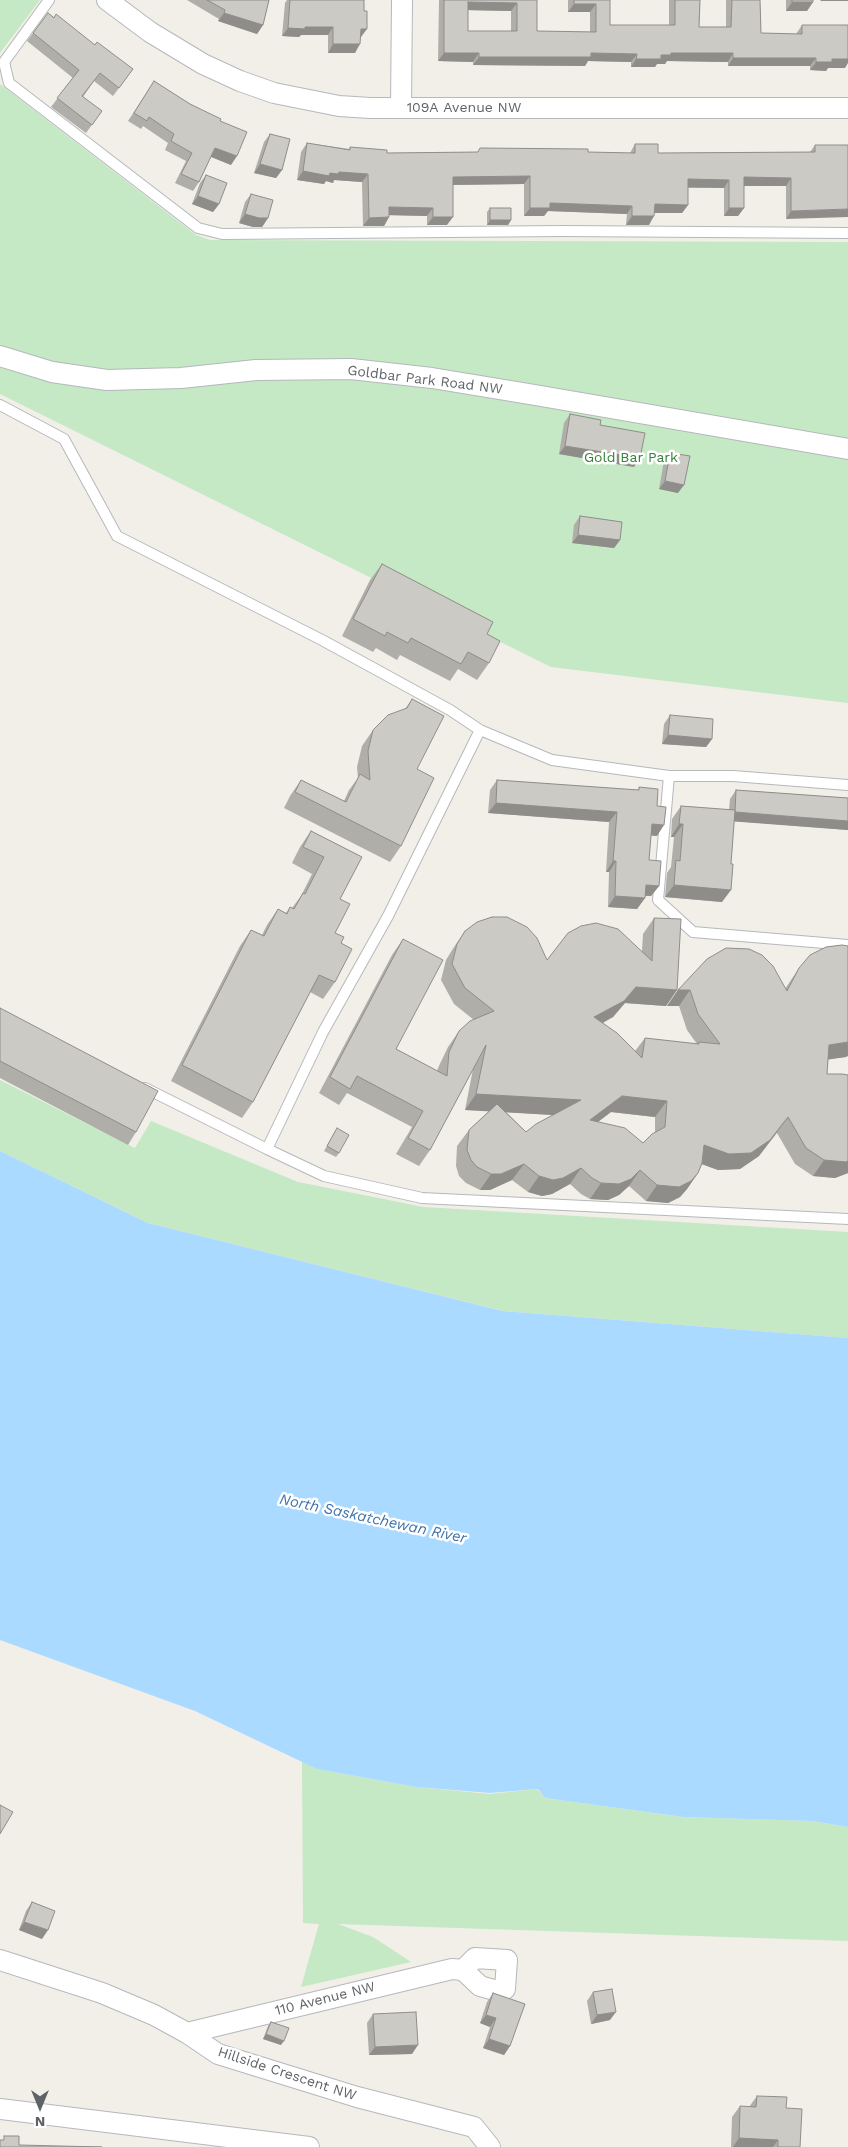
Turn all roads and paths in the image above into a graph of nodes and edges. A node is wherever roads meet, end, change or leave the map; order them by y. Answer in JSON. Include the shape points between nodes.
{"nodes":[{"id":1,"x":49,"y":0,"type":"edge"},
{"id":2,"x":107,"y":0,"type":"edge"},
{"id":3,"x":402,"y":0,"type":"edge"},
{"id":4,"x":401,"y":108,"type":"junction"},
{"id":5,"x":848,"y":108,"type":"edge"},
{"id":6,"x":848,"y":233,"type":"edge"},
{"id":7,"x":0,"y":356,"type":"edge"},
{"id":8,"x":0,"y":405,"type":"edge"},
{"id":9,"x":848,"y":450,"type":"edge"},
{"id":10,"x":480,"y":730,"type":"junction"},
{"id":11,"x":669,"y":776,"type":"junction"},
{"id":12,"x":848,"y":786,"type":"edge"},
{"id":13,"x":848,"y":946,"type":"edge"},
{"id":14,"x":134,"y":1083,"type":"edge"},
{"id":15,"x":267,"y":1149,"type":"junction"},
{"id":16,"x":848,"y":1219,"type":"edge"},
{"id":17,"x":0,"y":1960,"type":"edge"},
{"id":18,"x":463,"y":1970,"type":"dead end"},
{"id":19,"x":187,"y":2033,"type":"junction"},
{"id":20,"x":0,"y":2109,"type":"edge"},
{"id":21,"x":309,"y":2147,"type":"edge"},
{"id":22,"x":490,"y":2147,"type":"edge"}],
"edges":[{"from":1,"to":6,"type":"lane","via":[[4,62],[9,83],[198,228],[222,234]]},
{"from":2,"to":4,"type":"street","name":"109A Avenue NW","via":[[173,48],[240,81],[274,93],[339,106]]},
{"from":3,"to":4,"type":"street"},
{"from":4,"to":5,"type":"street","name":"109A Avenue NW"},
{"from":7,"to":9,"type":"street","name":"Goldbar Park Road NW","via":[[52,372],[107,380],[181,378],[303,368],[432,378]]},
{"from":8,"to":10,"type":"lane","via":[[64,439],[117,536],[339,650],[450,710]]},
{"from":10,"to":11,"type":"lane","via":[[552,760]]},
{"from":10,"to":15,"type":"lane","via":[[388,916],[323,1032]]},
{"from":11,"to":12,"type":"lane","via":[[733,776]]},
{"from":11,"to":13,"type":"lane","via":[[658,900],[694,932]]},
{"from":14,"to":15,"type":"lane"},
{"from":15,"to":16,"type":"lane","via":[[324,1176],[422,1198]]},
{"from":17,"to":19,"type":"street","name":"Hillside Crescent NW","via":[[102,1993]]},
{"from":18,"to":19,"type":"street","name":"110 Avenue NW","via":[[452,1969]]},
{"from":19,"to":22,"type":"street","name":"Hillside Crescent NW","via":[[218,2054],[357,2097],[474,2127]]},
{"from":20,"to":21,"type":"street"}]}
